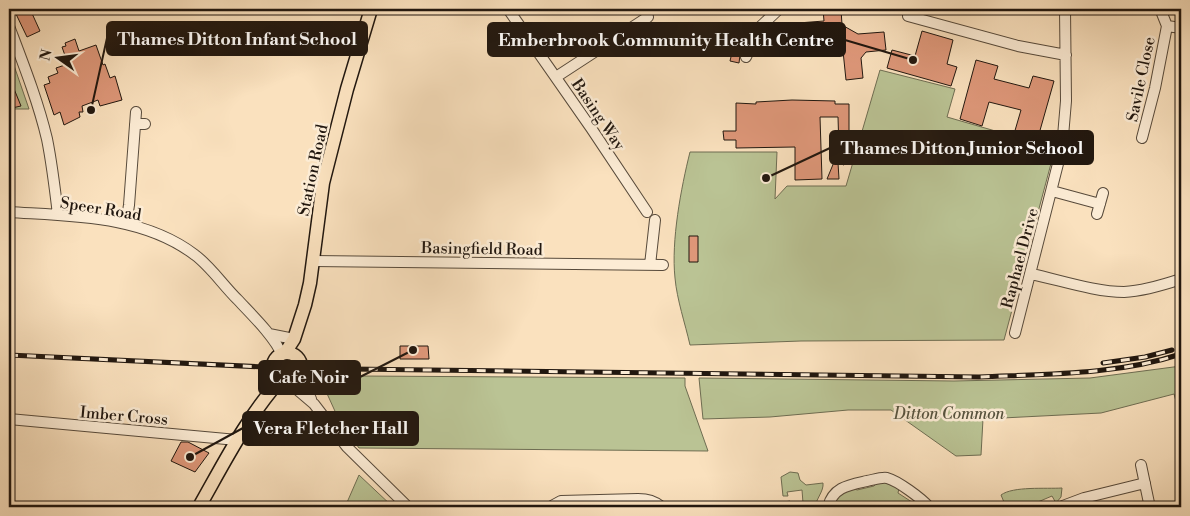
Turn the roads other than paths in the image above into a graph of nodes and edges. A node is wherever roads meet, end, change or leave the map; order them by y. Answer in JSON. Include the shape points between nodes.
{"nodes":[{"id":1,"x":371,"y":9,"type":"edge"},
{"id":2,"x":508,"y":9,"type":"edge"},
{"id":3,"x":780,"y":9,"type":"edge"},
{"id":4,"x":1065,"y":9,"type":"edge"},
{"id":5,"x":1161,"y":11,"type":"dead end"},
{"id":6,"x":908,"y":16,"type":"dead end"},
{"id":7,"x":648,"y":17,"type":"dead end"},
{"id":8,"x":9,"y":26,"type":"edge"},
{"id":9,"x":1167,"y":26,"type":"junction"},
{"id":10,"x":1181,"y":28,"type":"edge"},
{"id":11,"x":1066,"y":55,"type":"junction"},
{"id":12,"x":746,"y":57,"type":"dead end"},
{"id":13,"x":556,"y":78,"type":"junction"},
{"id":14,"x":136,"y":112,"type":"dead end"},
{"id":15,"x":1142,"y":138,"type":"dead end"},
{"id":16,"x":1052,"y":191,"type":"junction"},
{"id":17,"x":1103,"y":193,"type":"dead end"},
{"id":18,"x":9,"y":212,"type":"edge"},
{"id":19,"x":647,"y":212,"type":"dead end"},
{"id":20,"x":58,"y":215,"type":"junction"},
{"id":21,"x":655,"y":220,"type":"dead end"},
{"id":22,"x":126,"y":224,"type":"junction"},
{"id":23,"x":312,"y":261,"type":"junction"},
{"id":24,"x":650,"y":265,"type":"junction"},
{"id":25,"x":663,"y":265,"type":"dead end"},
{"id":26,"x":1031,"y":274,"type":"junction"},
{"id":27,"x":1181,"y":279,"type":"edge"},
{"id":28,"x":1015,"y":333,"type":"dead end"},
{"id":29,"x":269,"y":334,"type":"junction"},
{"id":30,"x":294,"y":339,"type":"junction"},
{"id":31,"x":287,"y":355,"type":"junction"},
{"id":32,"x":299,"y":374,"type":"junction"},
{"id":33,"x":284,"y":380,"type":"junction"},
{"id":34,"x":314,"y":404,"type":"junction"},
{"id":35,"x":9,"y":419,"type":"edge"},
{"id":36,"x":237,"y":440,"type":"junction"},
{"id":37,"x":1141,"y":465,"type":"dead end"},
{"id":38,"x":1145,"y":483,"type":"junction"},
{"id":39,"x":1149,"y":503,"type":"dead end"},
{"id":40,"x":199,"y":507,"type":"edge"},
{"id":41,"x":408,"y":507,"type":"edge"},
{"id":42,"x":550,"y":507,"type":"edge"},
{"id":43,"x":662,"y":507,"type":"edge"},
{"id":44,"x":828,"y":507,"type":"edge"},
{"id":45,"x":929,"y":507,"type":"edge"},
{"id":46,"x":1060,"y":507,"type":"edge"}],
"edges":[{"from":1,"to":23,"type":"main road","name":"Station Road","via":[[330,156],[319,204]]},
{"from":2,"to":13,"type":"street","name":"Basing Way"},
{"from":3,"to":12,"type":"street","via":[[760,27]]},
{"from":4,"to":11,"type":"street","name":"Raphael Drive"},
{"from":5,"to":9,"type":"street","name":"Savile Close"},
{"from":6,"to":11,"type":"street","via":[[1018,46]]},
{"from":7,"to":13,"type":"street"},
{"from":8,"to":20,"type":"street","via":[[46,138]]},
{"from":9,"to":10,"type":"street","name":"Savile Close"},
{"from":9,"to":15,"type":"street","name":"Savile Close"},
{"from":11,"to":16,"type":"street","name":"Raphael Drive","via":[[1062,148]]},
{"from":13,"to":19,"type":"street","name":"Basing Way"},
{"from":14,"to":22,"type":"street","via":[[140,124]]},
{"from":16,"to":17,"type":"street","name":"Raphael Drive","via":[[1098,209]]},
{"from":16,"to":26,"type":"street","name":"Raphael Drive"},
{"from":18,"to":20,"type":"street","name":"Speer Road"},
{"from":20,"to":22,"type":"street","name":"Speer Road"},
{"from":21,"to":24,"type":"street"},
{"from":22,"to":29,"type":"street","name":"Speer Road","via":[[172,239],[197,256]]},
{"from":23,"to":24,"type":"street","name":"Basingfield Road"},
{"from":23,"to":30,"type":"main road","name":"Station Road","via":[[305,305]]},
{"from":24,"to":25,"type":"street","name":"Basingfield Road"},
{"from":26,"to":27,"type":"street","via":[[1124,292]]},
{"from":26,"to":28,"type":"street","name":"Raphael Drive"},
{"from":29,"to":30,"type":"street"},
{"from":29,"to":31,"type":"street","name":"Speer Road"},
{"from":30,"to":31,"type":"main road","name":"Station Road"},
{"from":31,"to":32,"type":"main road","via":[[301,366]]},
{"from":31,"to":33,"type":"main road","via":[[276,358],[273,366],[274,372]]},
{"from":32,"to":33,"type":"main road"},
{"from":32,"to":34,"type":"street"},
{"from":33,"to":34,"type":"street"},
{"from":33,"to":36,"type":"main road","via":[[264,398]]},
{"from":34,"to":41,"type":"street","via":[[347,447]]},
{"from":35,"to":36,"type":"street","name":"Imber Cross"},
{"from":36,"to":40,"type":"main road"},
{"from":37,"to":38,"type":"street"},
{"from":38,"to":39,"type":"street"},
{"from":38,"to":46,"type":"street"},
{"from":42,"to":43,"type":"street","via":[[561,501],[647,499]]},
{"from":44,"to":45,"type":"street","via":[[836,491],[845,486],[886,478]]}]}
